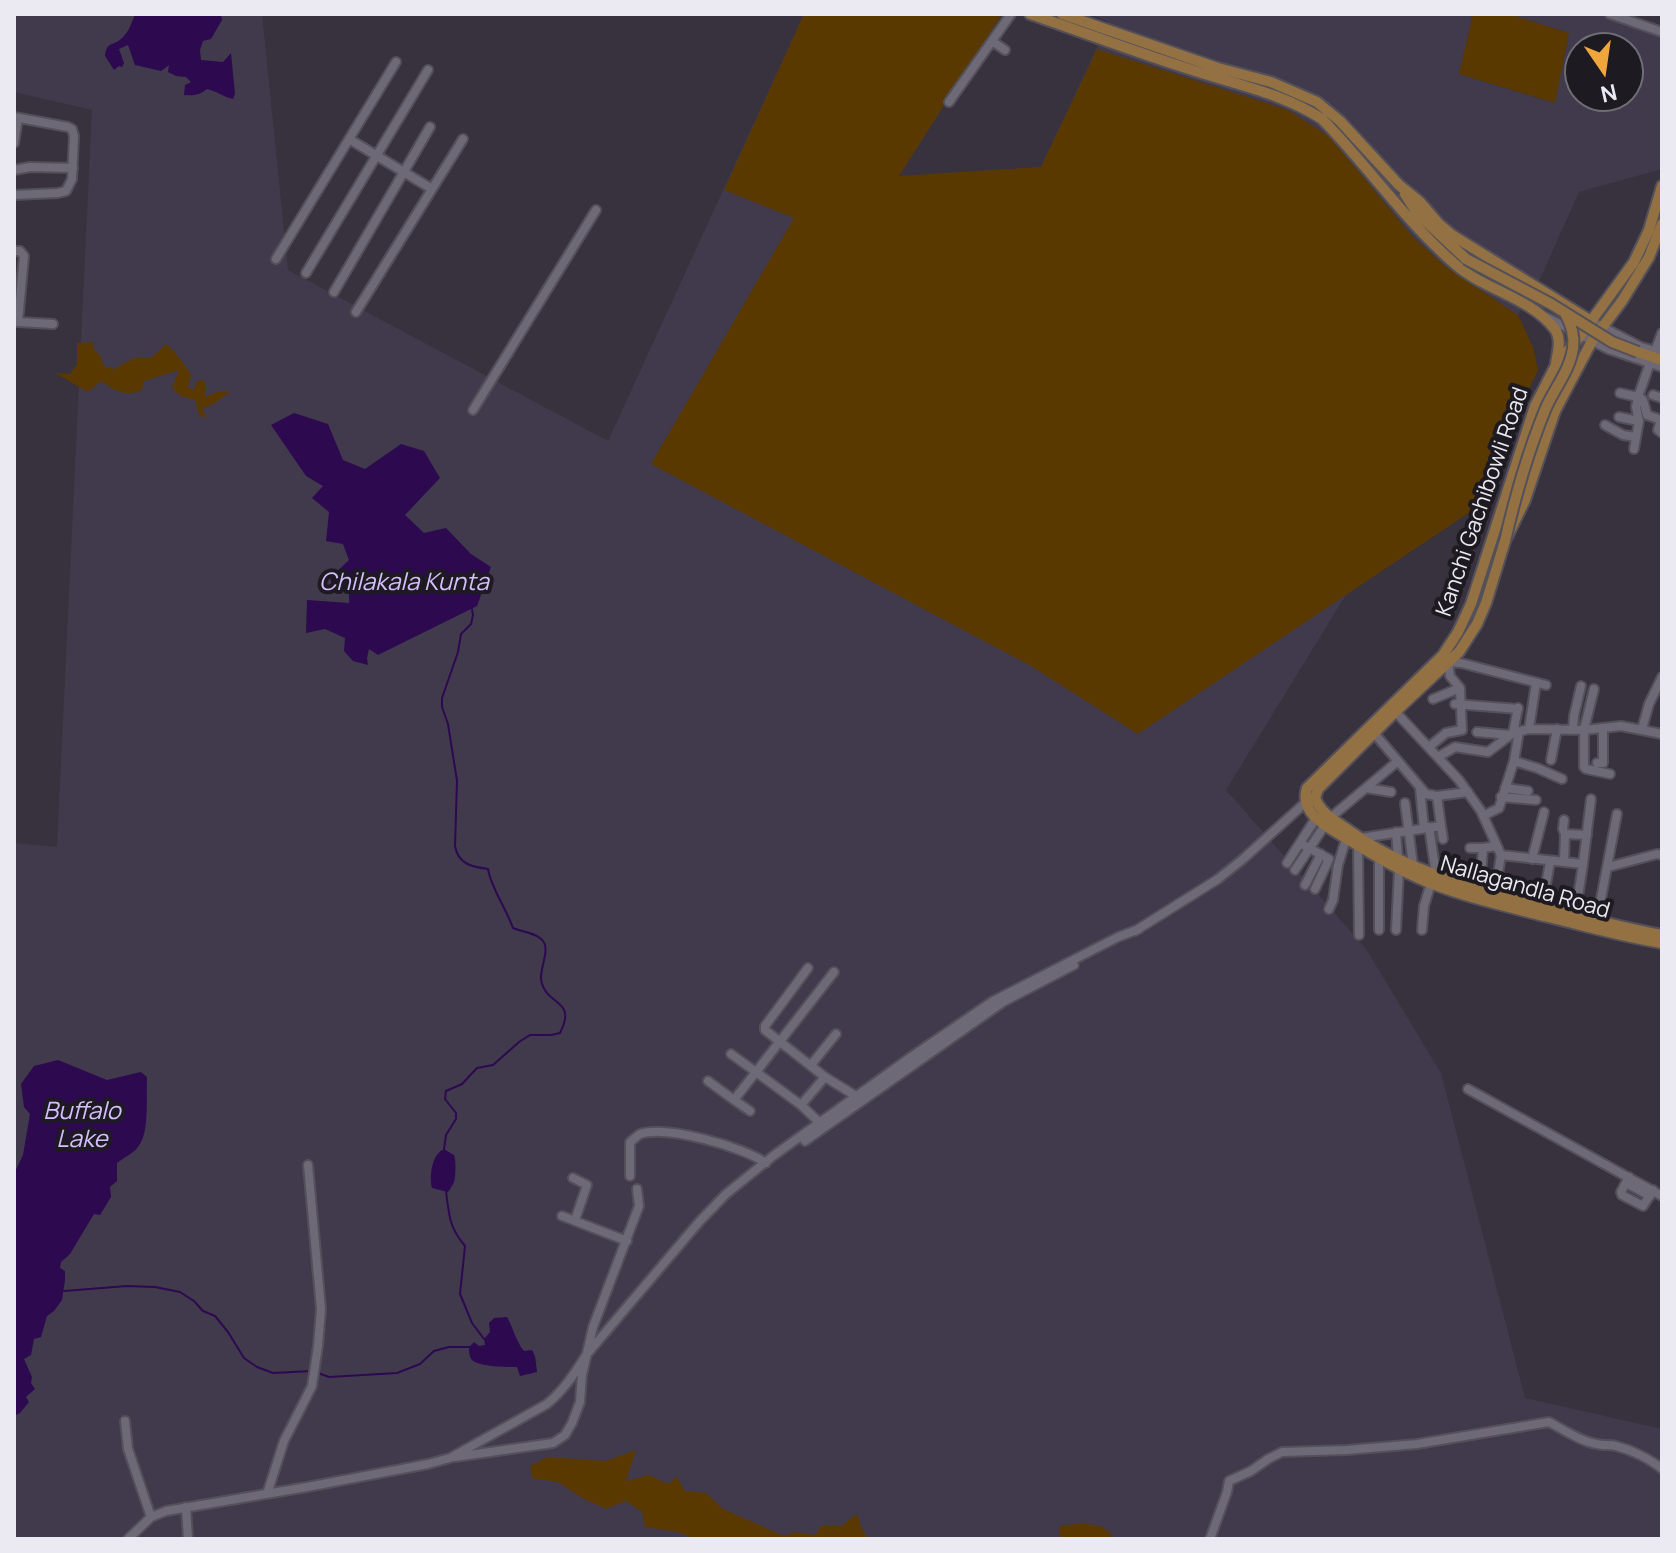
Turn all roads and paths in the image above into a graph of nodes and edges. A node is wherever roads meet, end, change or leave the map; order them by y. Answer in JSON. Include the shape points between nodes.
{"nodes":[{"id":1,"x":1011,"y":14,"type":"edge"},
{"id":2,"x":1030,"y":14,"type":"edge"},
{"id":3,"x":1062,"y":14,"type":"edge"},
{"id":4,"x":1610,"y":14,"type":"edge"},
{"id":5,"x":1662,"y":32,"type":"edge"},
{"id":6,"x":992,"y":41,"type":"junction"},
{"id":7,"x":1005,"y":50,"type":"dead end"},
{"id":8,"x":396,"y":62,"type":"dead end"},
{"id":9,"x":428,"y":70,"type":"dead end"},
{"id":10,"x":1232,"y":77,"type":"junction"},
{"id":11,"x":949,"y":102,"type":"dead end"},
{"id":12,"x":16,"y":117,"type":"edge"},
{"id":13,"x":430,"y":127,"type":"dead end"},
{"id":14,"x":349,"y":139,"type":"junction"},
{"id":15,"x":463,"y":139,"type":"dead end"},
{"id":16,"x":14,"y":143,"type":"edge"},
{"id":17,"x":376,"y":156,"type":"junction"},
{"id":18,"x":73,"y":168,"type":"junction"},
{"id":19,"x":14,"y":170,"type":"edge"},
{"id":20,"x":404,"y":172,"type":"junction"},
{"id":21,"x":1399,"y":185,"type":"junction"},
{"id":22,"x":1662,"y":186,"type":"edge"},
{"id":23,"x":432,"y":189,"type":"junction"},
{"id":24,"x":14,"y":195,"type":"edge"},
{"id":25,"x":596,"y":210,"type":"dead end"},
{"id":26,"x":1662,"y":224,"type":"edge"},
{"id":27,"x":1660,"y":236,"type":"edge"},
{"id":28,"x":14,"y":251,"type":"edge"},
{"id":29,"x":276,"y":259,"type":"dead end"},
{"id":30,"x":306,"y":273,"type":"dead end"},
{"id":31,"x":17,"y":288,"type":"edge"},
{"id":32,"x":334,"y":292,"type":"dead end"},
{"id":33,"x":356,"y":312,"type":"dead end"},
{"id":34,"x":1565,"y":313,"type":"junction"},
{"id":35,"x":1541,"y":314,"type":"junction"},
{"id":36,"x":1591,"y":321,"type":"junction"},
{"id":37,"x":16,"y":322,"type":"edge"},
{"id":38,"x":53,"y":324,"type":"dead end"},
{"id":39,"x":1602,"y":327,"type":"junction"},
{"id":40,"x":1662,"y":333,"type":"edge"},
{"id":41,"x":1581,"y":335,"type":"junction"},
{"id":42,"x":1592,"y":341,"type":"junction"},
{"id":43,"x":1660,"y":355,"type":"edge"},
{"id":44,"x":1650,"y":363,"type":"junction"},
{"id":45,"x":1556,"y":365,"type":"junction"},
{"id":46,"x":1662,"y":367,"type":"edge"},
{"id":47,"x":1620,"y":393,"type":"dead end"},
{"id":48,"x":1638,"y":397,"type":"junction"},
{"id":49,"x":473,"y":410,"type":"dead end"},
{"id":50,"x":1619,"y":417,"type":"dead end"},
{"id":51,"x":1639,"y":421,"type":"junction"},
{"id":52,"x":1605,"y":425,"type":"dead end"},
{"id":53,"x":1662,"y":433,"type":"edge"},
{"id":54,"x":1636,"y":437,"type":"junction"},
{"id":55,"x":1634,"y":449,"type":"dead end"},
{"id":56,"x":1505,"y":541,"type":"junction"},
{"id":57,"x":1448,"y":662,"type":"junction"},
{"id":58,"x":1662,"y":677,"type":"edge"},
{"id":59,"x":1581,"y":686,"type":"dead end"},
{"id":60,"x":1460,"y":688,"type":"junction"},
{"id":61,"x":1594,"y":689,"type":"dead end"},
{"id":62,"x":1433,"y":699,"type":"dead end"},
{"id":63,"x":1458,"y":704,"type":"junction"},
{"id":64,"x":1393,"y":709,"type":"junction"},
{"id":65,"x":1529,"y":729,"type":"junction"},
{"id":66,"x":1557,"y":729,"type":"junction"},
{"id":67,"x":1603,"y":729,"type":"junction"},
{"id":68,"x":1642,"y":729,"type":"junction"},
{"id":69,"x":1573,"y":730,"type":"junction"},
{"id":70,"x":1584,"y":730,"type":"junction"},
{"id":71,"x":1477,"y":732,"type":"dead end"},
{"id":72,"x":1374,"y":733,"type":"junction"},
{"id":73,"x":1514,"y":733,"type":"junction"},
{"id":74,"x":1662,"y":734,"type":"edge"},
{"id":75,"x":1429,"y":747,"type":"junction"},
{"id":76,"x":1438,"y":757,"type":"junction"},
{"id":77,"x":1551,"y":760,"type":"dead end"},
{"id":78,"x":1398,"y":761,"type":"junction"},
{"id":79,"x":1514,"y":761,"type":"junction"},
{"id":80,"x":1597,"y":763,"type":"dead end"},
{"id":81,"x":1610,"y":774,"type":"dead end"},
{"id":82,"x":1562,"y":779,"type":"dead end"},
{"id":83,"x":1419,"y":786,"type":"junction"},
{"id":84,"x":1366,"y":788,"type":"junction"},
{"id":85,"x":1528,"y":791,"type":"dead end"},
{"id":86,"x":1391,"y":792,"type":"dead end"},
{"id":87,"x":1468,"y":792,"type":"junction"},
{"id":88,"x":1503,"y":792,"type":"junction"},
{"id":89,"x":1437,"y":796,"type":"junction"},
{"id":90,"x":1591,"y":799,"type":"dead end"},
{"id":91,"x":1310,"y":800,"type":"junction"},
{"id":92,"x":1536,"y":800,"type":"dead end"},
{"id":93,"x":1405,"y":803,"type":"dead end"},
{"id":94,"x":1544,"y":812,"type":"dead end"},
{"id":95,"x":1617,"y":814,"type":"dead end"},
{"id":96,"x":1483,"y":816,"type":"junction"},
{"id":97,"x":1324,"y":820,"type":"junction"},
{"id":98,"x":1564,"y":820,"type":"dead end"},
{"id":99,"x":1441,"y":826,"type":"junction"},
{"id":100,"x":1426,"y":828,"type":"junction"},
{"id":101,"x":1409,"y":830,"type":"junction"},
{"id":102,"x":1396,"y":832,"type":"junction"},
{"id":103,"x":1565,"y":834,"type":"junction"},
{"id":104,"x":1587,"y":835,"type":"junction"},
{"id":105,"x":1346,"y":839,"type":"junction"},
{"id":106,"x":1443,"y":839,"type":"dead end"},
{"id":107,"x":1300,"y":843,"type":"junction"},
{"id":108,"x":1359,"y":843,"type":"junction"},
{"id":109,"x":1496,"y":846,"type":"junction"},
{"id":110,"x":1470,"y":848,"type":"dead end"},
{"id":111,"x":1483,"y":848,"type":"junction"},
{"id":112,"x":1309,"y":849,"type":"junction"},
{"id":113,"x":1321,"y":854,"type":"junction"},
{"id":114,"x":1660,"y":854,"type":"edge"},
{"id":115,"x":1501,"y":855,"type":"junction"},
{"id":116,"x":1379,"y":859,"type":"junction"},
{"id":117,"x":1532,"y":859,"type":"junction"},
{"id":118,"x":1550,"y":862,"type":"junction"},
{"id":119,"x":1564,"y":862,"type":"junction"},
{"id":120,"x":1287,"y":863,"type":"dead end"},
{"id":121,"x":1399,"y":864,"type":"junction"},
{"id":122,"x":1583,"y":864,"type":"junction"},
{"id":123,"x":1413,"y":865,"type":"junction"},
{"id":124,"x":1608,"y":867,"type":"junction"},
{"id":125,"x":1295,"y":870,"type":"dead end"},
{"id":126,"x":1433,"y":879,"type":"junction"},
{"id":127,"x":1305,"y":885,"type":"dead end"},
{"id":128,"x":1315,"y":889,"type":"dead end"},
{"id":129,"x":1480,"y":889,"type":"junction"},
{"id":130,"x":1495,"y":893,"type":"junction"},
{"id":131,"x":1542,"y":907,"type":"junction"},
{"id":132,"x":1329,"y":909,"type":"dead end"},
{"id":133,"x":1575,"y":916,"type":"junction"},
{"id":134,"x":1597,"y":920,"type":"junction"},
{"id":135,"x":1139,"y":929,"type":"junction"},
{"id":136,"x":1379,"y":930,"type":"dead end"},
{"id":137,"x":1396,"y":930,"type":"dead end"},
{"id":138,"x":1422,"y":930,"type":"dead end"},
{"id":139,"x":1359,"y":935,"type":"dead end"},
{"id":140,"x":1662,"y":935,"type":"edge"},
{"id":141,"x":1662,"y":943,"type":"edge"},
{"id":142,"x":808,"y":968,"type":"dead end"},
{"id":143,"x":834,"y":972,"type":"dead end"},
{"id":144,"x":836,"y":1034,"type":"dead end"},
{"id":145,"x":779,"y":1042,"type":"junction"},
{"id":146,"x":731,"y":1054,"type":"dead end"},
{"id":147,"x":811,"y":1065,"type":"junction"},
{"id":148,"x":756,"y":1072,"type":"junction"},
{"id":149,"x":825,"y":1077,"type":"junction"},
{"id":150,"x":708,"y":1081,"type":"dead end"},
{"id":151,"x":1468,"y":1089,"type":"dead end"},
{"id":152,"x":856,"y":1096,"type":"junction"},
{"id":153,"x":734,"y":1100,"type":"junction"},
{"id":154,"x":801,"y":1105,"type":"junction"},
{"id":155,"x":750,"y":1111,"type":"dead end"},
{"id":156,"x":822,"y":1125,"type":"junction"},
{"id":157,"x":766,"y":1163,"type":"junction"},
{"id":158,"x":308,"y":1165,"type":"dead end"},
{"id":159,"x":630,"y":1176,"type":"dead end"},
{"id":160,"x":573,"y":1178,"type":"dead end"},
{"id":161,"x":1628,"y":1180,"type":"junction"},
{"id":162,"x":637,"y":1189,"type":"dead end"},
{"id":163,"x":1651,"y":1193,"type":"junction"},
{"id":164,"x":1662,"y":1196,"type":"edge"},
{"id":165,"x":562,"y":1216,"type":"dead end"},
{"id":166,"x":575,"y":1220,"type":"junction"},
{"id":167,"x":627,"y":1241,"type":"junction"},
{"id":168,"x":587,"y":1354,"type":"junction"},
{"id":169,"x":125,"y":1421,"type":"dead end"},
{"id":170,"x":450,"y":1458,"type":"junction"},
{"id":171,"x":1662,"y":1469,"type":"edge"},
{"id":172,"x":267,"y":1494,"type":"junction"},
{"id":173,"x":186,"y":1507,"type":"junction"},
{"id":174,"x":151,"y":1517,"type":"junction"},
{"id":175,"x":128,"y":1539,"type":"edge"},
{"id":176,"x":188,"y":1539,"type":"edge"},
{"id":177,"x":1210,"y":1539,"type":"edge"}],
"edges":[{"from":1,"to":6,"type":"street"},
{"from":2,"to":10,"type":"main road","via":[[1181,67]]},
{"from":3,"to":10,"type":"main road"},
{"from":4,"to":5,"type":"street"},
{"from":6,"to":7,"type":"street"},
{"from":6,"to":11,"type":"street"},
{"from":8,"to":14,"type":"street"},
{"from":9,"to":17,"type":"street"},
{"from":10,"to":21,"type":"main road","via":[[1288,88],[1326,108]]},
{"from":10,"to":35,"type":"main road","via":[[1322,119],[1422,234],[1459,267]]},
{"from":12,"to":16,"type":"street"},
{"from":12,"to":18,"type":"street","via":[[72,129]]},
{"from":13,"to":20,"type":"street"},
{"from":14,"to":17,"type":"street"},
{"from":14,"to":29,"type":"street"},
{"from":15,"to":23,"type":"street"},
{"from":17,"to":20,"type":"street"},
{"from":17,"to":30,"type":"street"},
{"from":18,"to":19,"type":"street"},
{"from":18,"to":24,"type":"street","via":[[66,191]]},
{"from":20,"to":23,"type":"street"},
{"from":20,"to":32,"type":"street"},
{"from":21,"to":34,"type":"main road","bridge":true,"via":[[1417,213],[1466,259]]},
{"from":21,"to":36,"type":"main road","via":[[1460,240]]},
{"from":22,"to":36,"type":"main road","name":"Kanchi Gachibowli Road","via":[[1634,262]]},
{"from":23,"to":33,"type":"street"},
{"from":25,"to":49,"type":"street"},
{"from":26,"to":27,"type":"main road","name":"Kanchi Gachibowli Road"},
{"from":27,"to":39,"type":"main road","name":"Kanchi Gachibowli Road"},
{"from":28,"to":31,"type":"street","via":[[24,256]]},
{"from":31,"to":37,"type":"street"},
{"from":34,"to":43,"type":"main road","bridge":true,"via":[[1612,342]]},
{"from":34,"to":56,"type":"main road","bridge":true,"via":[[1572,329],[1572,353],[1545,409]]},
{"from":35,"to":41,"type":"street"},
{"from":35,"to":45,"type":"main road","via":[[1558,335]]},
{"from":36,"to":39,"type":"street"},
{"from":36,"to":41,"type":"main road","name":"Kanchi Gachibowli Road"},
{"from":37,"to":38,"type":"street"},
{"from":39,"to":42,"type":"main road","name":"Kanchi Gachibowli Road"},
{"from":39,"to":43,"type":"street"},
{"from":40,"to":43,"type":"street"},
{"from":41,"to":42,"type":"street"},
{"from":41,"to":45,"type":"main road","name":"Kanchi Gachibowli Road"},
{"from":42,"to":44,"type":"street"},
{"from":42,"to":56,"type":"main road","name":"Kanchi Gachibowli Road","via":[[1555,411]]},
{"from":44,"to":46,"type":"street"},
{"from":44,"to":48,"type":"street"},
{"from":45,"to":64,"type":"main road","name":"Kanchi Gachibowli Road","via":[[1535,406],[1458,632]]},
{"from":47,"to":48,"type":"street"},
{"from":48,"to":51,"type":"street"},
{"from":48,"to":53,"type":"street","via":[[1647,415],[1661,420]]},
{"from":50,"to":51,"type":"street"},
{"from":51,"to":54,"type":"street"},
{"from":52,"to":54,"type":"street"},
{"from":54,"to":55,"type":"street"},
{"from":56,"to":57,"type":"main road","name":"Kanchi Gachibowli Road","via":[[1480,618]]},
{"from":57,"to":60,"type":"street","via":[[1450,676]]},
{"from":57,"to":64,"type":"main road","name":"Kanchi Gachibowli Road"},
{"from":57,"to":65,"type":"street","via":[[1541,684]]},
{"from":58,"to":68,"type":"street"},
{"from":59,"to":69,"type":"street"},
{"from":60,"to":62,"type":"street"},
{"from":60,"to":63,"type":"street"},
{"from":61,"to":70,"type":"street"},
{"from":63,"to":73,"type":"street","via":[[1518,708]]},
{"from":63,"to":75,"type":"street","via":[[1462,730],[1446,733]]},
{"from":64,"to":72,"type":"main road","name":"Kanchi Gachibowli Road"},
{"from":64,"to":75,"type":"street"},
{"from":64,"to":91,"type":"main road","name":"Kanchi Gachibowli Road","via":[[1307,788]]},
{"from":65,"to":66,"type":"street"},
{"from":65,"to":73,"type":"street"},
{"from":66,"to":69,"type":"street"},
{"from":66,"to":77,"type":"street"},
{"from":67,"to":68,"type":"street"},
{"from":67,"to":70,"type":"street"},
{"from":67,"to":80,"type":"street","via":[[1603,762]]},
{"from":68,"to":74,"type":"street"},
{"from":69,"to":70,"type":"street"},
{"from":70,"to":81,"type":"street","via":[[1585,769]]},
{"from":71,"to":73,"type":"street"},
{"from":72,"to":78,"type":"street"},
{"from":72,"to":91,"type":"main road","name":"Kanchi Gachibowli Road"},
{"from":73,"to":76,"type":"street","via":[[1490,751],[1455,747]]},
{"from":73,"to":79,"type":"street"},
{"from":75,"to":76,"type":"street"},
{"from":76,"to":87,"type":"street"},
{"from":78,"to":83,"type":"street"},
{"from":78,"to":84,"type":"street"},
{"from":79,"to":82,"type":"street"},
{"from":79,"to":88,"type":"street"},
{"from":83,"to":89,"type":"street"},
{"from":83,"to":100,"type":"street"},
{"from":84,"to":86,"type":"street"},
{"from":84,"to":97,"type":"street"},
{"from":85,"to":88,"type":"street"},
{"from":87,"to":89,"type":"street"},
{"from":87,"to":96,"type":"street"},
{"from":88,"to":92,"type":"street"},
{"from":88,"to":96,"type":"street","via":[[1497,810]]},
{"from":89,"to":99,"type":"street"},
{"from":90,"to":104,"type":"street"},
{"from":91,"to":97,"type":"main road","name":"Nallagandla Road","via":[[1308,810]]},
{"from":91,"to":135,"type":"street","via":[[1218,879]]},
{"from":93,"to":101,"type":"street"},
{"from":94,"to":117,"type":"street"},
{"from":95,"to":124,"type":"street"},
{"from":96,"to":109,"type":"street"},
{"from":97,"to":105,"type":"main road","name":"Nallagandla Road"},
{"from":97,"to":107,"type":"street"},
{"from":97,"to":108,"type":"main road","name":"Nallagandla Road"},
{"from":97,"to":112,"type":"street"},
{"from":98,"to":103,"type":"street"},
{"from":99,"to":100,"type":"street"},
{"from":99,"to":106,"type":"street"},
{"from":100,"to":101,"type":"street"},
{"from":100,"to":126,"type":"street","via":[[1438,852]]},
{"from":101,"to":102,"type":"street"},
{"from":101,"to":123,"type":"street"},
{"from":102,"to":108,"type":"street"},
{"from":102,"to":121,"type":"street"},
{"from":103,"to":104,"type":"street"},
{"from":103,"to":119,"type":"street"},
{"from":104,"to":122,"type":"street"},
{"from":105,"to":108,"type":"main road","name":"Nallagandla Road"},
{"from":105,"to":132,"type":"street"},
{"from":107,"to":112,"type":"street"},
{"from":107,"to":120,"type":"street"},
{"from":108,"to":116,"type":"main road","name":"Nallagandla Road"},
{"from":108,"to":121,"type":"main road","name":"Nallagandla Road"},
{"from":108,"to":139,"type":"street"},
{"from":109,"to":111,"type":"street"},
{"from":109,"to":115,"type":"street"},
{"from":110,"to":111,"type":"street"},
{"from":111,"to":129,"type":"street"},
{"from":112,"to":113,"type":"street"},
{"from":112,"to":125,"type":"street"},
{"from":113,"to":127,"type":"street"},
{"from":113,"to":128,"type":"street","via":[[1329,859]]},
{"from":114,"to":124,"type":"street"},
{"from":115,"to":117,"type":"street"},
{"from":115,"to":130,"type":"street"},
{"from":116,"to":121,"type":"main road","name":"Nallagandla Road"},
{"from":116,"to":136,"type":"street"},
{"from":117,"to":118,"type":"street"},
{"from":118,"to":119,"type":"street"},
{"from":118,"to":131,"type":"street"},
{"from":119,"to":122,"type":"street"},
{"from":121,"to":123,"type":"main road","name":"Nallagandla Road"},
{"from":121,"to":126,"type":"main road","name":"Nallagandla Road"},
{"from":121,"to":137,"type":"street"},
{"from":122,"to":133,"type":"street"},
{"from":123,"to":126,"type":"main road","name":"Nallagandla Road"},
{"from":124,"to":134,"type":"street"},
{"from":126,"to":129,"type":"main road","name":"Nallagandla Road"},
{"from":126,"to":138,"type":"street"},
{"from":126,"to":141,"type":"main road","name":"Nallagandla Road","via":[[1482,900]]},
{"from":129,"to":130,"type":"main road","name":"Nallagandla Road"},
{"from":130,"to":131,"type":"main road","name":"Nallagandla Road"},
{"from":131,"to":133,"type":"main road","name":"Nallagandla Road"},
{"from":133,"to":134,"type":"main road","name":"Nallagandla Road"},
{"from":134,"to":140,"type":"main road","name":"Nallagandla Road"},
{"from":135,"to":152,"type":"street","via":[[993,1001]]},
{"from":135,"to":156,"type":"street","via":[[1003,1002]]},
{"from":142,"to":145,"type":"street","via":[[765,1026]]},
{"from":143,"to":145,"type":"street"},
{"from":144,"to":147,"type":"street"},
{"from":145,"to":147,"type":"street"},
{"from":145,"to":148,"type":"street"},
{"from":146,"to":148,"type":"street"},
{"from":147,"to":149,"type":"street"},
{"from":148,"to":153,"type":"street"},
{"from":148,"to":154,"type":"street"},
{"from":149,"to":152,"type":"street"},
{"from":149,"to":154,"type":"street"},
{"from":150,"to":153,"type":"street"},
{"from":151,"to":161,"type":"street"},
{"from":152,"to":156,"type":"street"},
{"from":153,"to":155,"type":"street"},
{"from":154,"to":156,"type":"street"},
{"from":156,"to":157,"type":"street"},
{"from":157,"to":159,"type":"street","via":[[719,1143],[674,1133],[639,1134],[630,1142]]},
{"from":157,"to":168,"type":"street","via":[[708,1213]]},
{"from":158,"to":172,"type":"street","via":[[321,1309],[318,1346],[312,1386],[284,1441]]},
{"from":160,"to":166,"type":"street","via":[[587,1185]]},
{"from":161,"to":163,"type":"street"},
{"from":161,"to":163,"type":"street","via":[[1622,1195],[1643,1206]]},
{"from":162,"to":167,"type":"street","via":[[639,1206]]},
{"from":163,"to":164,"type":"street"},
{"from":165,"to":166,"type":"street"},
{"from":166,"to":167,"type":"street"},
{"from":167,"to":168,"type":"street"},
{"from":168,"to":170,"type":"street","via":[[547,1404]]},
{"from":168,"to":170,"type":"street","via":[[580,1402],[565,1435],[553,1443]]},
{"from":169,"to":174,"type":"street","via":[[128,1449]]},
{"from":170,"to":172,"type":"street"},
{"from":171,"to":177,"type":"street","via":[[1648,1458],[1597,1444],[1549,1422],[1417,1444],[1282,1452],[1229,1481]]},
{"from":172,"to":173,"type":"street"},
{"from":173,"to":174,"type":"street"},
{"from":173,"to":176,"type":"street"},
{"from":174,"to":175,"type":"street"}]}
